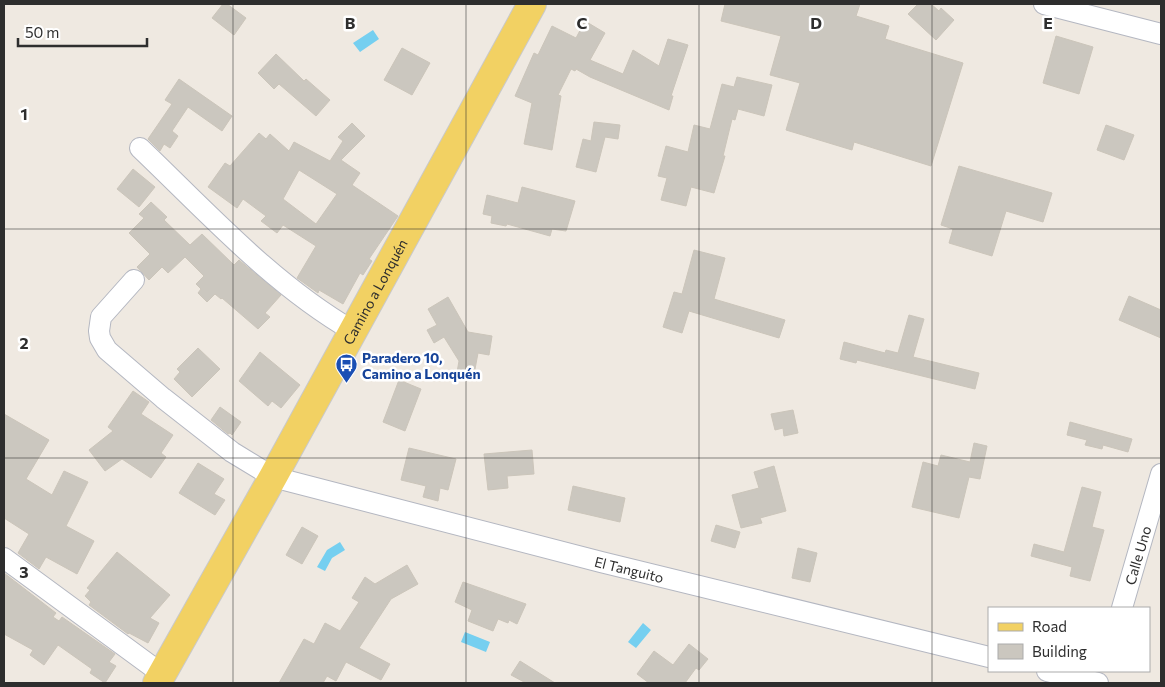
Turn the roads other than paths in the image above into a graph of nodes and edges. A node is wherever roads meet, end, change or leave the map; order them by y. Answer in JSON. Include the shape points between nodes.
{"nodes":[{"id":1,"x":532,"y":4,"type":"edge"},
{"id":2,"x":1044,"y":4,"type":"edge"},
{"id":3,"x":1161,"y":34,"type":"edge"},
{"id":4,"x":140,"y":148,"type":"dead end"},
{"id":5,"x":134,"y":280,"type":"dead end"},
{"id":6,"x":353,"y":330,"type":"junction"},
{"id":7,"x":1161,"y":474,"type":"edge"},
{"id":8,"x":273,"y":477,"type":"junction"},
{"id":9,"x":4,"y":558,"type":"edge"},
{"id":10,"x":1122,"y":607,"type":"edge"},
{"id":11,"x":988,"y":656,"type":"edge"},
{"id":12,"x":1051,"y":672,"type":"edge"},
{"id":13,"x":159,"y":679,"type":"edge"},
{"id":14,"x":1099,"y":683,"type":"edge"}],
"edges":[{"from":1,"to":6,"type":"main road","name":"Camino a Lonquén"},
{"from":2,"to":3,"type":"street"},
{"from":4,"to":6,"type":"street","via":[[243,247],[310,304]]},
{"from":5,"to":8,"type":"street","name":"El Tanguito","via":[[101,317],[99,331],[103,344],[232,452]]},
{"from":6,"to":8,"type":"main road","name":"Camino a Lonquén"},
{"from":7,"to":10,"type":"street","name":"Calle Uno"},
{"from":8,"to":11,"type":"street","name":"El Tanguito","via":[[601,562]]},
{"from":8,"to":13,"type":"main road","name":"Camino a Lonquén"},
{"from":9,"to":13,"type":"street"},
{"from":12,"to":14,"type":"street"}]}
